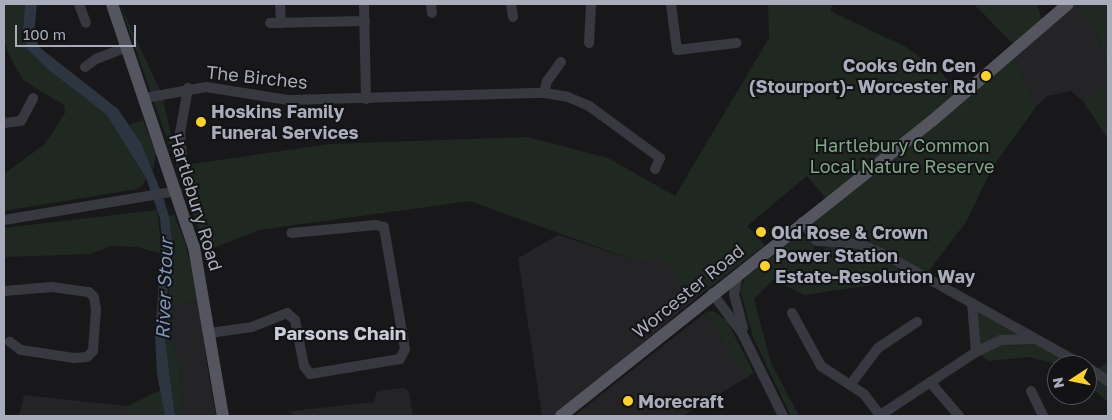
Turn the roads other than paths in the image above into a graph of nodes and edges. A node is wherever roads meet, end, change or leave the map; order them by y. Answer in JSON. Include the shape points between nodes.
{"nodes":[{"id":1,"x":80,"y":4,"type":"edge"},
{"id":2,"x":112,"y":4,"type":"edge"},
{"id":3,"x":280,"y":4,"type":"edge"},
{"id":4,"x":364,"y":4,"type":"edge"},
{"id":5,"x":512,"y":4,"type":"edge"},
{"id":6,"x":591,"y":4,"type":"edge"},
{"id":7,"x":671,"y":4,"type":"edge"},
{"id":8,"x":1068,"y":4,"type":"edge"},
{"id":9,"x":513,"y":16,"type":"dead end"},
{"id":10,"x":366,"y":21,"type":"junction"},
{"id":11,"x":86,"y":23,"type":"dead end"},
{"id":12,"x":737,"y":42,"type":"dead end"},
{"id":13,"x":589,"y":43,"type":"dead end"},
{"id":14,"x":127,"y":46,"type":"junction"},
{"id":15,"x":560,"y":62,"type":"dead end"},
{"id":16,"x":85,"y":68,"type":"dead end"},
{"id":17,"x":188,"y":88,"type":"junction"},
{"id":18,"x":544,"y":94,"type":"junction"},
{"id":19,"x":34,"y":98,"type":"dead end"},
{"id":20,"x":145,"y":98,"type":"junction"},
{"id":21,"x":366,"y":99,"type":"junction"},
{"id":22,"x":4,"y":123,"type":"edge"},
{"id":23,"x":182,"y":154,"type":"dead end"},
{"id":24,"x":655,"y":169,"type":"dead end"},
{"id":25,"x":172,"y":192,"type":"junction"},
{"id":26,"x":4,"y":220,"type":"edge"},
{"id":27,"x":802,"y":222,"type":"junction"},
{"id":28,"x":291,"y":233,"type":"dead end"},
{"id":29,"x":738,"y":273,"type":"junction"},
{"id":30,"x":716,"y":290,"type":"junction"},
{"id":31,"x":4,"y":291,"type":"edge"},
{"id":32,"x":972,"y":303,"type":"junction"},
{"id":33,"x":736,"y":304,"type":"junction"},
{"id":34,"x":792,"y":313,"type":"dead end"},
{"id":35,"x":917,"y":322,"type":"dead end"},
{"id":36,"x":210,"y":333,"type":"junction"},
{"id":37,"x":1033,"y":339,"type":"junction"},
{"id":38,"x":10,"y":342,"type":"dead end"},
{"id":39,"x":751,"y":348,"type":"junction"},
{"id":40,"x":976,"y":352,"type":"junction"},
{"id":41,"x":1064,"y":355,"type":"edge"},
{"id":42,"x":1097,"y":374,"type":"edge"},
{"id":43,"x":1108,"y":381,"type":"edge"},
{"id":44,"x":930,"y":382,"type":"junction"},
{"id":45,"x":850,"y":385,"type":"junction"},
{"id":46,"x":1031,"y":391,"type":"dead end"},
{"id":47,"x":223,"y":416,"type":"edge"},
{"id":48,"x":561,"y":416,"type":"edge"},
{"id":49,"x":783,"y":416,"type":"edge"},
{"id":50,"x":880,"y":416,"type":"edge"},
{"id":51,"x":959,"y":416,"type":"edge"},
{"id":52,"x":1043,"y":416,"type":"edge"}],
"edges":[{"from":1,"to":11,"type":"street"},
{"from":2,"to":14,"type":"main road","name":"Hartlebury Road"},
{"from":3,"to":10,"type":"street","via":[[276,23]]},
{"from":4,"to":10,"type":"street"},
{"from":5,"to":9,"type":"street"},
{"from":6,"to":13,"type":"street"},
{"from":7,"to":12,"type":"street","via":[[677,50]]},
{"from":8,"to":27,"type":"main road","name":"Worcester Road","via":[[932,121]]},
{"from":10,"to":21,"type":"street"},
{"from":14,"to":16,"type":"street","via":[[96,59]]},
{"from":14,"to":20,"type":"main road","name":"Hartlebury Road"},
{"from":15,"to":18,"type":"street","via":[[547,81]]},
{"from":17,"to":20,"type":"street","name":"The Birches"},
{"from":17,"to":21,"type":"street","name":"The Birches","via":[[220,88],[288,100]]},
{"from":17,"to":23,"type":"street","via":[[180,133]]},
{"from":18,"to":21,"type":"street","name":"The Birches"},
{"from":18,"to":24,"type":"street","name":"The Birches","via":[[568,97],[589,106],[660,158]]},
{"from":19,"to":22,"type":"street","via":[[21,121]]},
{"from":20,"to":25,"type":"main road","name":"Hartlebury Road"},
{"from":25,"to":26,"type":"street"},
{"from":25,"to":36,"type":"main road","name":"Hartlebury Road","via":[[201,274]]},
{"from":27,"to":29,"type":"main road","name":"Worcester Road"},
{"from":27,"to":32,"type":"street","via":[[818,241],[860,244]]},
{"from":28,"to":36,"type":"street","via":[[376,225],[384,227],[405,349],[400,359],[310,374],[304,366],[295,320],[287,313],[252,327]]},
{"from":29,"to":30,"type":"main road","name":"Worcester Road"},
{"from":29,"to":33,"type":"street","via":[[734,288]]},
{"from":30,"to":33,"type":"street","via":[[728,292]]},
{"from":30,"to":39,"type":"street"},
{"from":30,"to":48,"type":"main road","name":"Worcester Road"},
{"from":31,"to":38,"type":"street","via":[[52,287],[89,292],[94,297],[96,309],[93,351],[87,357],[22,350]]},
{"from":32,"to":37,"type":"street","via":[[1024,330]]},
{"from":32,"to":40,"type":"street"},
{"from":33,"to":39,"type":"street"},
{"from":34,"to":45,"type":"street","via":[[821,366]]},
{"from":35,"to":45,"type":"street","via":[[878,348]]},
{"from":36,"to":47,"type":"main road","name":"Hartlebury Road"},
{"from":37,"to":40,"type":"street","via":[[1001,340]]},
{"from":37,"to":41,"type":"street"},
{"from":39,"to":49,"type":"street"},
{"from":40,"to":44,"type":"street"},
{"from":42,"to":43,"type":"street"},
{"from":44,"to":50,"type":"street"},
{"from":44,"to":51,"type":"street"},
{"from":45,"to":50,"type":"street","via":[[864,394]]},
{"from":46,"to":52,"type":"street"}]}
